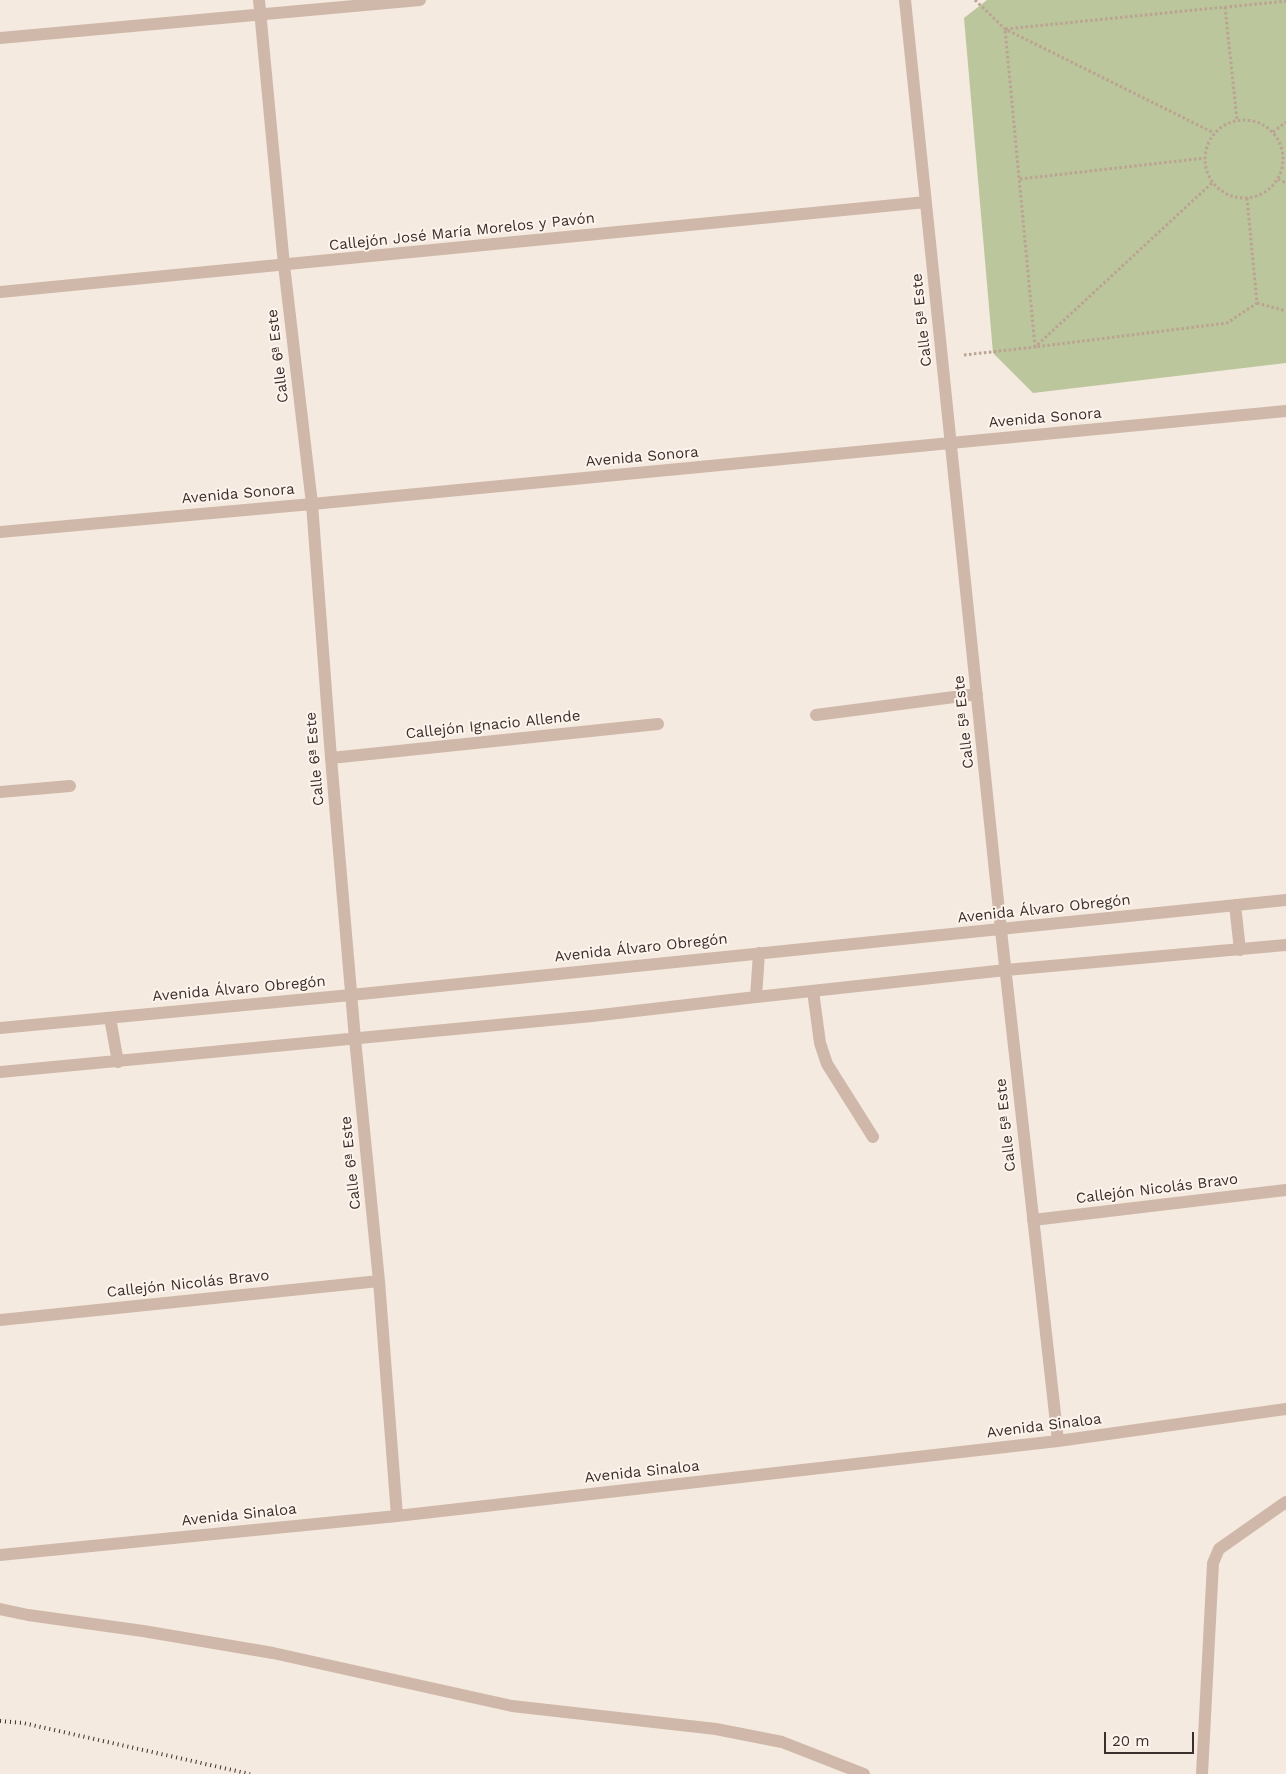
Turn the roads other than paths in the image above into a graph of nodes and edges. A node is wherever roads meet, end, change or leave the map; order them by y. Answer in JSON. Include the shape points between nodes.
{"nodes":[{"id":1,"x":259,"y":0,"type":"edge"},
{"id":2,"x":420,"y":0,"type":"edge"},
{"id":3,"x":905,"y":0,"type":"edge"},
{"id":4,"x":260,"y":14,"type":"junction"},
{"id":5,"x":0,"y":38,"type":"edge"},
{"id":6,"x":926,"y":202,"type":"junction"},
{"id":7,"x":284,"y":265,"type":"junction"},
{"id":8,"x":0,"y":292,"type":"edge"},
{"id":9,"x":1286,"y":412,"type":"edge"},
{"id":10,"x":951,"y":444,"type":"junction"},
{"id":11,"x":312,"y":504,"type":"junction"},
{"id":12,"x":0,"y":532,"type":"edge"},
{"id":13,"x":977,"y":694,"type":"junction"},
{"id":14,"x":816,"y":715,"type":"dead end"},
{"id":15,"x":658,"y":724,"type":"dead end"},
{"id":16,"x":331,"y":758,"type":"junction"},
{"id":17,"x":70,"y":786,"type":"dead end"},
{"id":18,"x":0,"y":792,"type":"edge"},
{"id":19,"x":1286,"y":900,"type":"edge"},
{"id":20,"x":1235,"y":905,"type":"junction"},
{"id":21,"x":1001,"y":930,"type":"junction"},
{"id":22,"x":1286,"y":945,"type":"edge"},
{"id":23,"x":1240,"y":950,"type":"junction"},
{"id":24,"x":759,"y":953,"type":"junction"},
{"id":25,"x":1006,"y":970,"type":"junction"},
{"id":26,"x":813,"y":991,"type":"junction"},
{"id":27,"x":351,"y":995,"type":"junction"},
{"id":28,"x":756,"y":997,"type":"junction"},
{"id":29,"x":110,"y":1018,"type":"junction"},
{"id":30,"x":0,"y":1028,"type":"edge"},
{"id":31,"x":355,"y":1039,"type":"junction"},
{"id":32,"x":118,"y":1062,"type":"junction"},
{"id":33,"x":0,"y":1072,"type":"edge"},
{"id":34,"x":873,"y":1137,"type":"dead end"},
{"id":35,"x":1286,"y":1190,"type":"edge"},
{"id":36,"x":1033,"y":1220,"type":"junction"},
{"id":37,"x":379,"y":1281,"type":"junction"},
{"id":38,"x":0,"y":1320,"type":"edge"},
{"id":39,"x":1286,"y":1409,"type":"edge"},
{"id":40,"x":1058,"y":1441,"type":"junction"},
{"id":41,"x":1286,"y":1502,"type":"edge"},
{"id":42,"x":397,"y":1516,"type":"junction"},
{"id":43,"x":0,"y":1555,"type":"edge"},
{"id":44,"x":0,"y":1609,"type":"edge"},
{"id":45,"x":864,"y":1774,"type":"edge"},
{"id":46,"x":1202,"y":1774,"type":"edge"}],
"edges":[{"from":1,"to":4,"type":"street","name":"Calle 6ª Este"},
{"from":2,"to":4,"type":"street"},
{"from":3,"to":6,"type":"street","name":"Calle 5ª Este"},
{"from":4,"to":5,"type":"street"},
{"from":4,"to":7,"type":"street","name":"Calle 6ª Este"},
{"from":6,"to":7,"type":"street","name":"Callejón José María Morelos y Pavón"},
{"from":6,"to":10,"type":"street","name":"Calle 5ª Este"},
{"from":7,"to":8,"type":"street","name":"Callejón José María Morelos y Pavón"},
{"from":7,"to":11,"type":"street","name":"Calle 6ª Este"},
{"from":9,"to":10,"type":"street","name":"Avenida Sonora"},
{"from":10,"to":11,"type":"street","name":"Avenida Sonora"},
{"from":10,"to":13,"type":"street","name":"Calle 5ª Este"},
{"from":11,"to":12,"type":"street","name":"Avenida Sonora"},
{"from":11,"to":16,"type":"street","name":"Calle 6ª Este"},
{"from":13,"to":14,"type":"street"},
{"from":13,"to":21,"type":"street","name":"Calle 5ª Este"},
{"from":15,"to":16,"type":"street","name":"Callejón Ignacio Allende"},
{"from":16,"to":27,"type":"street","name":"Calle 6ª Este"},
{"from":17,"to":18,"type":"street"},
{"from":19,"to":20,"type":"street","name":"Avenida Álvaro Obregón"},
{"from":20,"to":21,"type":"street","name":"Avenida Álvaro Obregón"},
{"from":20,"to":23,"type":"street"},
{"from":21,"to":24,"type":"street","name":"Avenida Álvaro Obregón"},
{"from":21,"to":25,"type":"street","name":"Calle 5ª Este"},
{"from":22,"to":23,"type":"street"},
{"from":23,"to":25,"type":"street"},
{"from":24,"to":27,"type":"street","name":"Avenida Álvaro Obregón"},
{"from":24,"to":28,"type":"street"},
{"from":25,"to":26,"type":"street"},
{"from":25,"to":36,"type":"street","name":"Calle 5ª Este"},
{"from":26,"to":28,"type":"street"},
{"from":26,"to":34,"type":"street","via":[[820,1043],[827,1064]]},
{"from":27,"to":29,"type":"street","name":"Avenida Álvaro Obregón"},
{"from":27,"to":31,"type":"street","name":"Calle 6ª Este"},
{"from":28,"to":31,"type":"street"},
{"from":29,"to":30,"type":"street","name":"Avenida Álvaro Obregón"},
{"from":29,"to":32,"type":"street"},
{"from":31,"to":32,"type":"street"},
{"from":31,"to":37,"type":"street","name":"Calle 6ª Este"},
{"from":32,"to":33,"type":"street"},
{"from":35,"to":36,"type":"street","name":"Callejón Nicolás Bravo"},
{"from":36,"to":40,"type":"street","name":"Calle 5ª Este"},
{"from":37,"to":38,"type":"street","name":"Callejón Nicolás Bravo"},
{"from":37,"to":42,"type":"street","name":"Calle 6ª Este"},
{"from":39,"to":40,"type":"street","name":"Avenida Sinaloa"},
{"from":40,"to":42,"type":"street","name":"Avenida Sinaloa"},
{"from":41,"to":46,"type":"street","via":[[1218,1549],[1213,1563]]},
{"from":42,"to":43,"type":"street","name":"Avenida Sinaloa"},
{"from":44,"to":45,"type":"street","via":[[273,1653],[512,1706],[716,1729],[782,1742]]}]}
